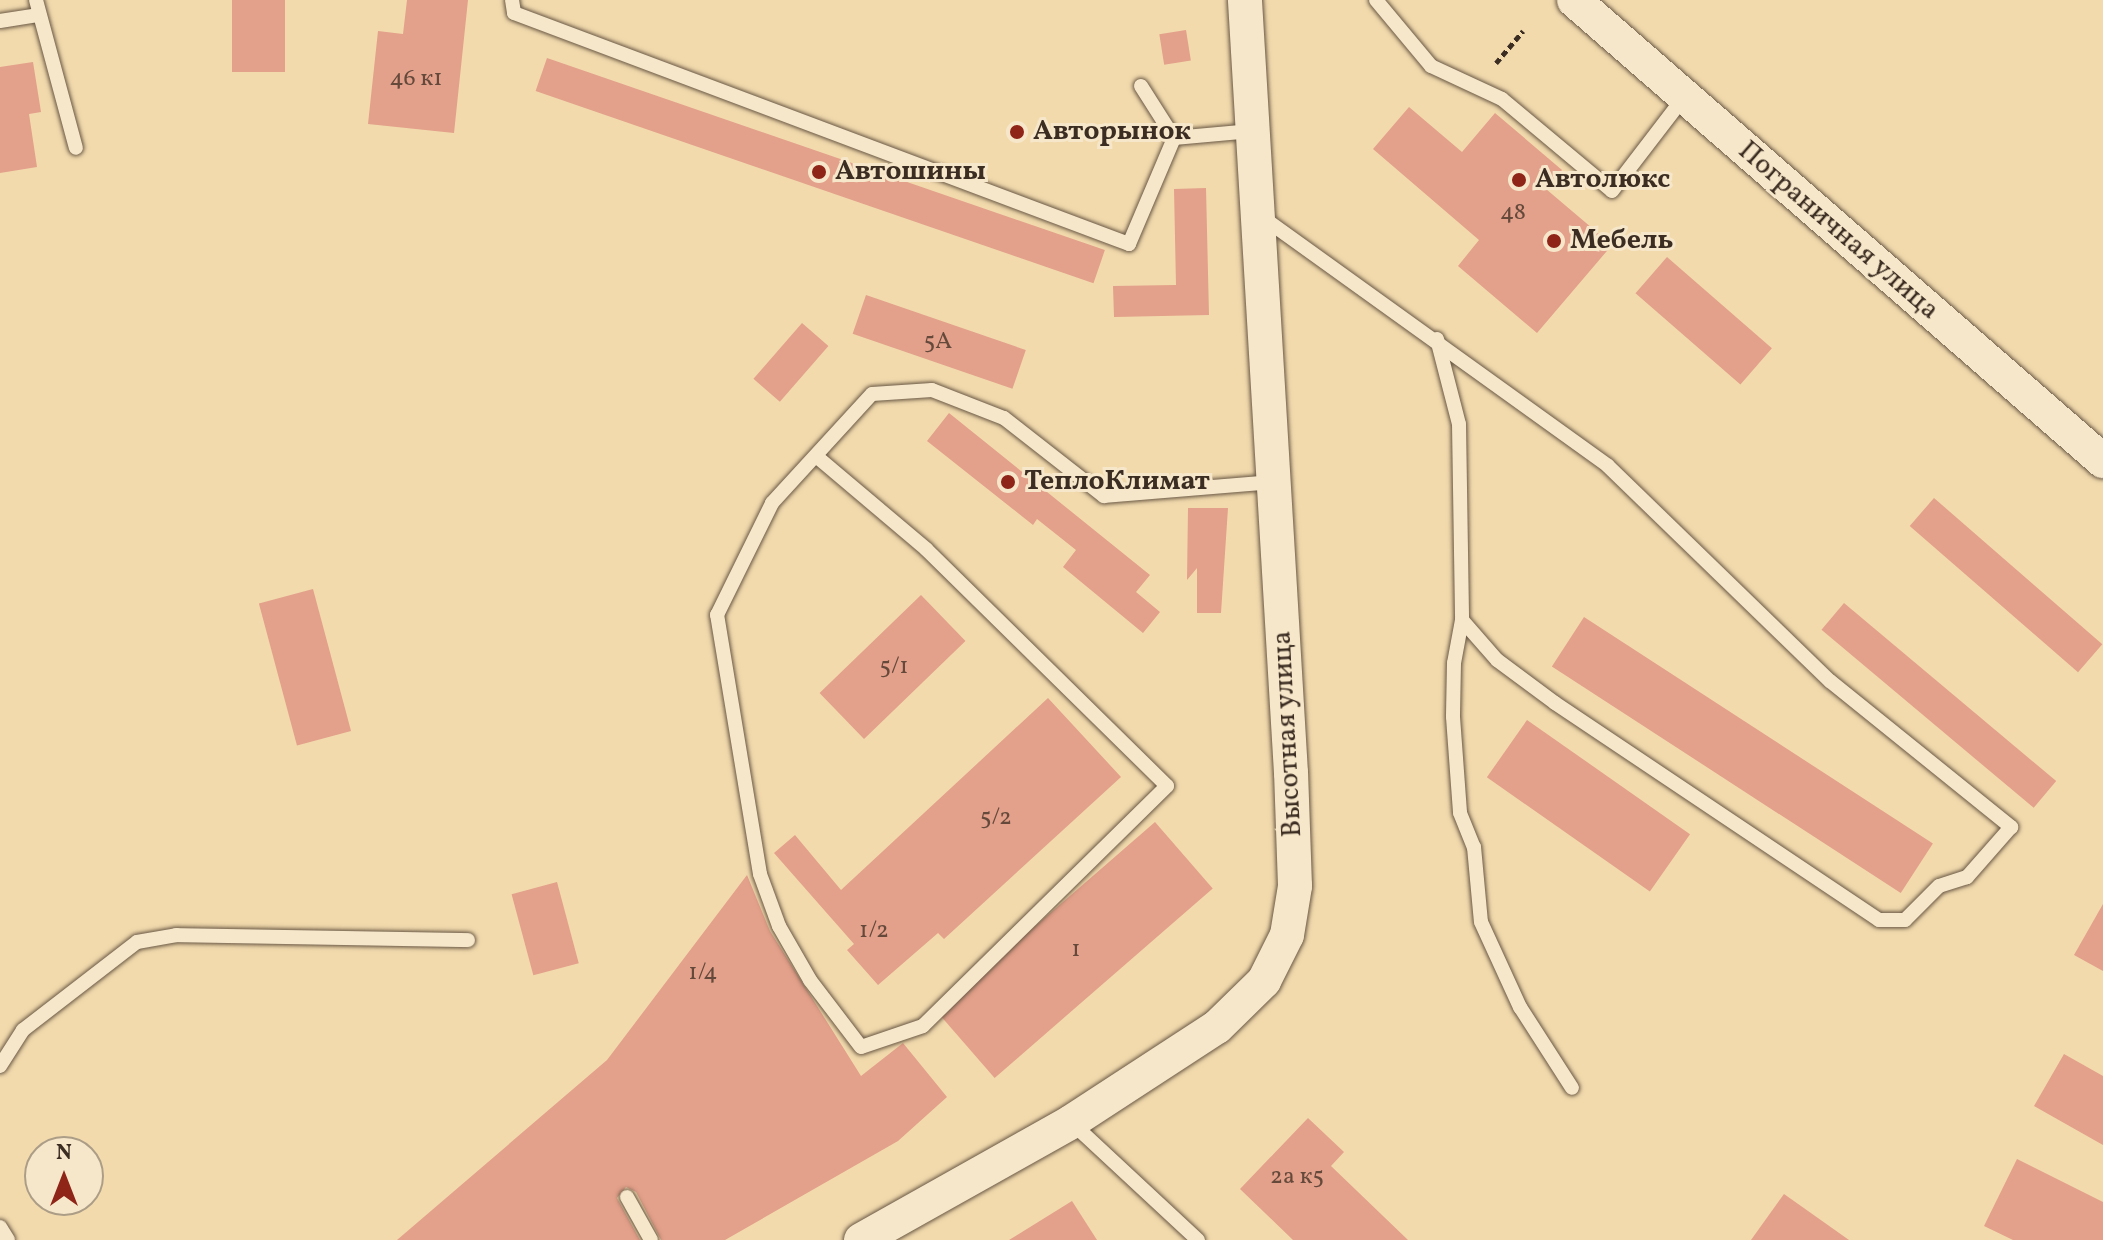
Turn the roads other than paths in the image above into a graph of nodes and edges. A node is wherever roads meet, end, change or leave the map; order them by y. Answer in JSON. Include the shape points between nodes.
{"nodes":[{"id":1,"x":512,"y":0,"type":"edge"},
{"id":2,"x":1245,"y":0,"type":"edge"},
{"id":3,"x":1376,"y":0,"type":"edge"},
{"id":4,"x":1574,"y":0,"type":"edge"},
{"id":5,"x":37,"y":8,"type":"edge"},
{"id":6,"x":0,"y":21,"type":"edge"},
{"id":7,"x":1141,"y":86,"type":"dead end"},
{"id":8,"x":1684,"y":97,"type":"junction"},
{"id":9,"x":1253,"y":131,"type":"junction"},
{"id":10,"x":1174,"y":138,"type":"junction"},
{"id":11,"x":76,"y":148,"type":"dead end"},
{"id":12,"x":1259,"y":215,"type":"junction"},
{"id":13,"x":1437,"y":339,"type":"junction"},
{"id":14,"x":816,"y":456,"type":"junction"},
{"id":15,"x":2103,"y":461,"type":"edge"},
{"id":16,"x":1275,"y":482,"type":"junction"},
{"id":17,"x":1462,"y":620,"type":"junction"},
{"id":18,"x":468,"y":940,"type":"dead end"},
{"id":19,"x":0,"y":1066,"type":"edge"},
{"id":20,"x":1572,"y":1088,"type":"dead end"},
{"id":21,"x":1071,"y":1122,"type":"junction"},
{"id":22,"x":627,"y":1197,"type":"dead end"},
{"id":23,"x":0,"y":1227,"type":"edge"},
{"id":24,"x":8,"y":1240,"type":"edge"},
{"id":25,"x":651,"y":1240,"type":"edge"},
{"id":26,"x":861,"y":1240,"type":"edge"},
{"id":27,"x":1198,"y":1240,"type":"edge"}],
"edges":[{"from":1,"to":10,"type":"lane","via":[[514,13],[1129,244]]},
{"from":2,"to":9,"type":"street","name":"Высотная улица"},
{"from":3,"to":8,"type":"lane","via":[[1431,66],[1502,99],[1612,191]]},
{"from":4,"to":8,"type":"street","name":"Пограничная улица"},
{"from":5,"to":6,"type":"lane"},
{"from":5,"to":11,"type":"lane"},
{"from":7,"to":10,"type":"lane"},
{"from":8,"to":15,"type":"street","name":"Пограничная улица"},
{"from":9,"to":10,"type":"lane"},
{"from":9,"to":12,"type":"street","name":"Высотная улица"},
{"from":12,"to":13,"type":"lane"},
{"from":12,"to":16,"type":"street","name":"Высотная улица"},
{"from":13,"to":17,"type":"lane","via":[[1459,424]]},
{"from":13,"to":17,"type":"lane","via":[[1608,466],[1830,681],[2011,827],[1967,877],[1939,886],[1905,920],[1879,920],[1555,703],[1497,660]]},
{"from":14,"to":14,"type":"lane","via":[[772,503],[717,615],[760,874],[779,926],[810,980],[861,1047],[923,1026],[1167,786],[926,549]]},
{"from":14,"to":16,"type":"lane","via":[[872,394],[932,390],[1004,418],[1104,496]]},
{"from":16,"to":21,"type":"street","name":"Высотная улица","via":[[1295,868],[1287,935],[1264,981],[1225,1021]]},
{"from":17,"to":20,"type":"lane","via":[[1454,663],[1455,781],[1460,813],[1474,847],[1481,922],[1520,1007]]},
{"from":18,"to":19,"type":"lane","via":[[176,935],[137,942],[23,1030]]},
{"from":21,"to":26,"type":"street","name":"Высотная улица"},
{"from":21,"to":27,"type":"lane"},
{"from":22,"to":25,"type":"lane"},
{"from":23,"to":24,"type":"lane"}]}
